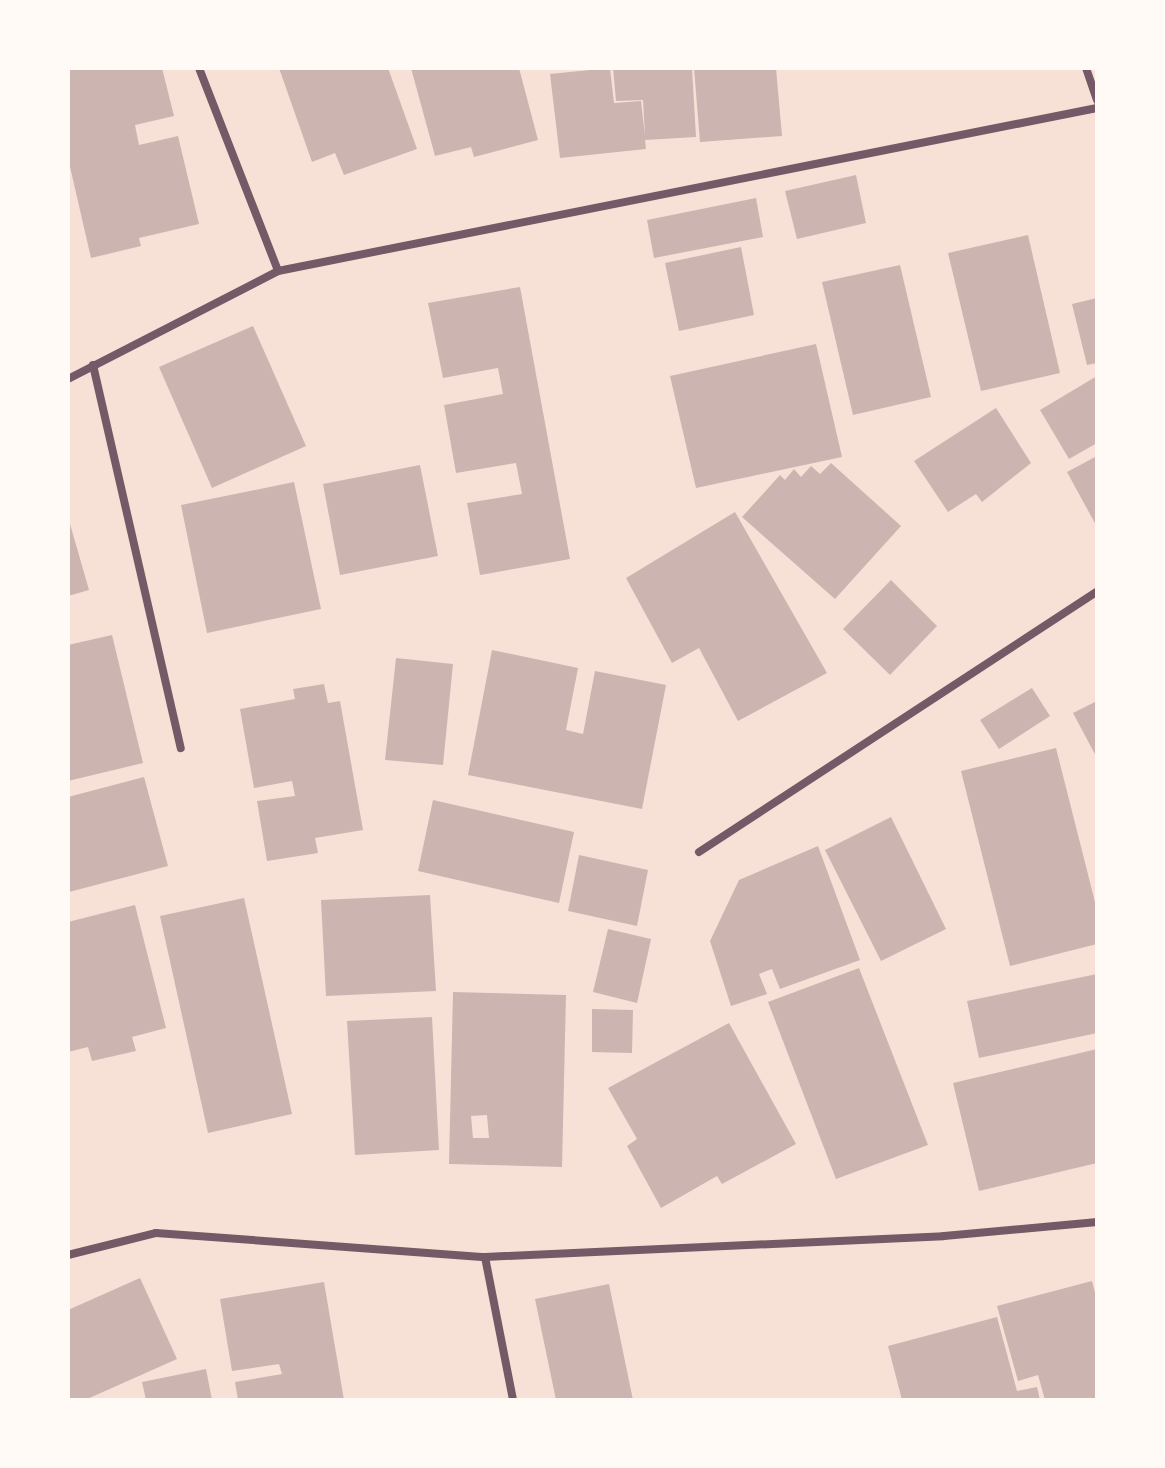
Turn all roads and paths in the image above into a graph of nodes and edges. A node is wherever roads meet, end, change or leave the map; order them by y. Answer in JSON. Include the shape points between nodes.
{"nodes":[{"id":1,"x":199,"y":68,"type":"edge"},
{"id":2,"x":1086,"y":68,"type":"edge"},
{"id":3,"x":1097,"y":100,"type":"edge"},
{"id":4,"x":1097,"y":108,"type":"edge"},
{"id":5,"x":278,"y":271,"type":"junction"},
{"id":6,"x":93,"y":365,"type":"junction"},
{"id":7,"x":68,"y":379,"type":"edge"},
{"id":8,"x":1097,"y":592,"type":"edge"},
{"id":9,"x":181,"y":748,"type":"dead end"},
{"id":10,"x":699,"y":852,"type":"dead end"},
{"id":11,"x":1097,"y":1222,"type":"edge"},
{"id":12,"x":68,"y":1255,"type":"edge"},
{"id":13,"x":485,"y":1257,"type":"junction"},
{"id":14,"x":513,"y":1400,"type":"edge"}],
"edges":[{"from":1,"to":5,"type":"street"},
{"from":2,"to":3,"type":"street"},
{"from":4,"to":5,"type":"street"},
{"from":5,"to":6,"type":"street"},
{"from":6,"to":7,"type":"street"},
{"from":6,"to":9,"type":"street"},
{"from":8,"to":10,"type":"street"},
{"from":11,"to":13,"type":"street","via":[[944,1236]]},
{"from":12,"to":13,"type":"street","via":[[156,1233]]},
{"from":13,"to":14,"type":"street"}]}
